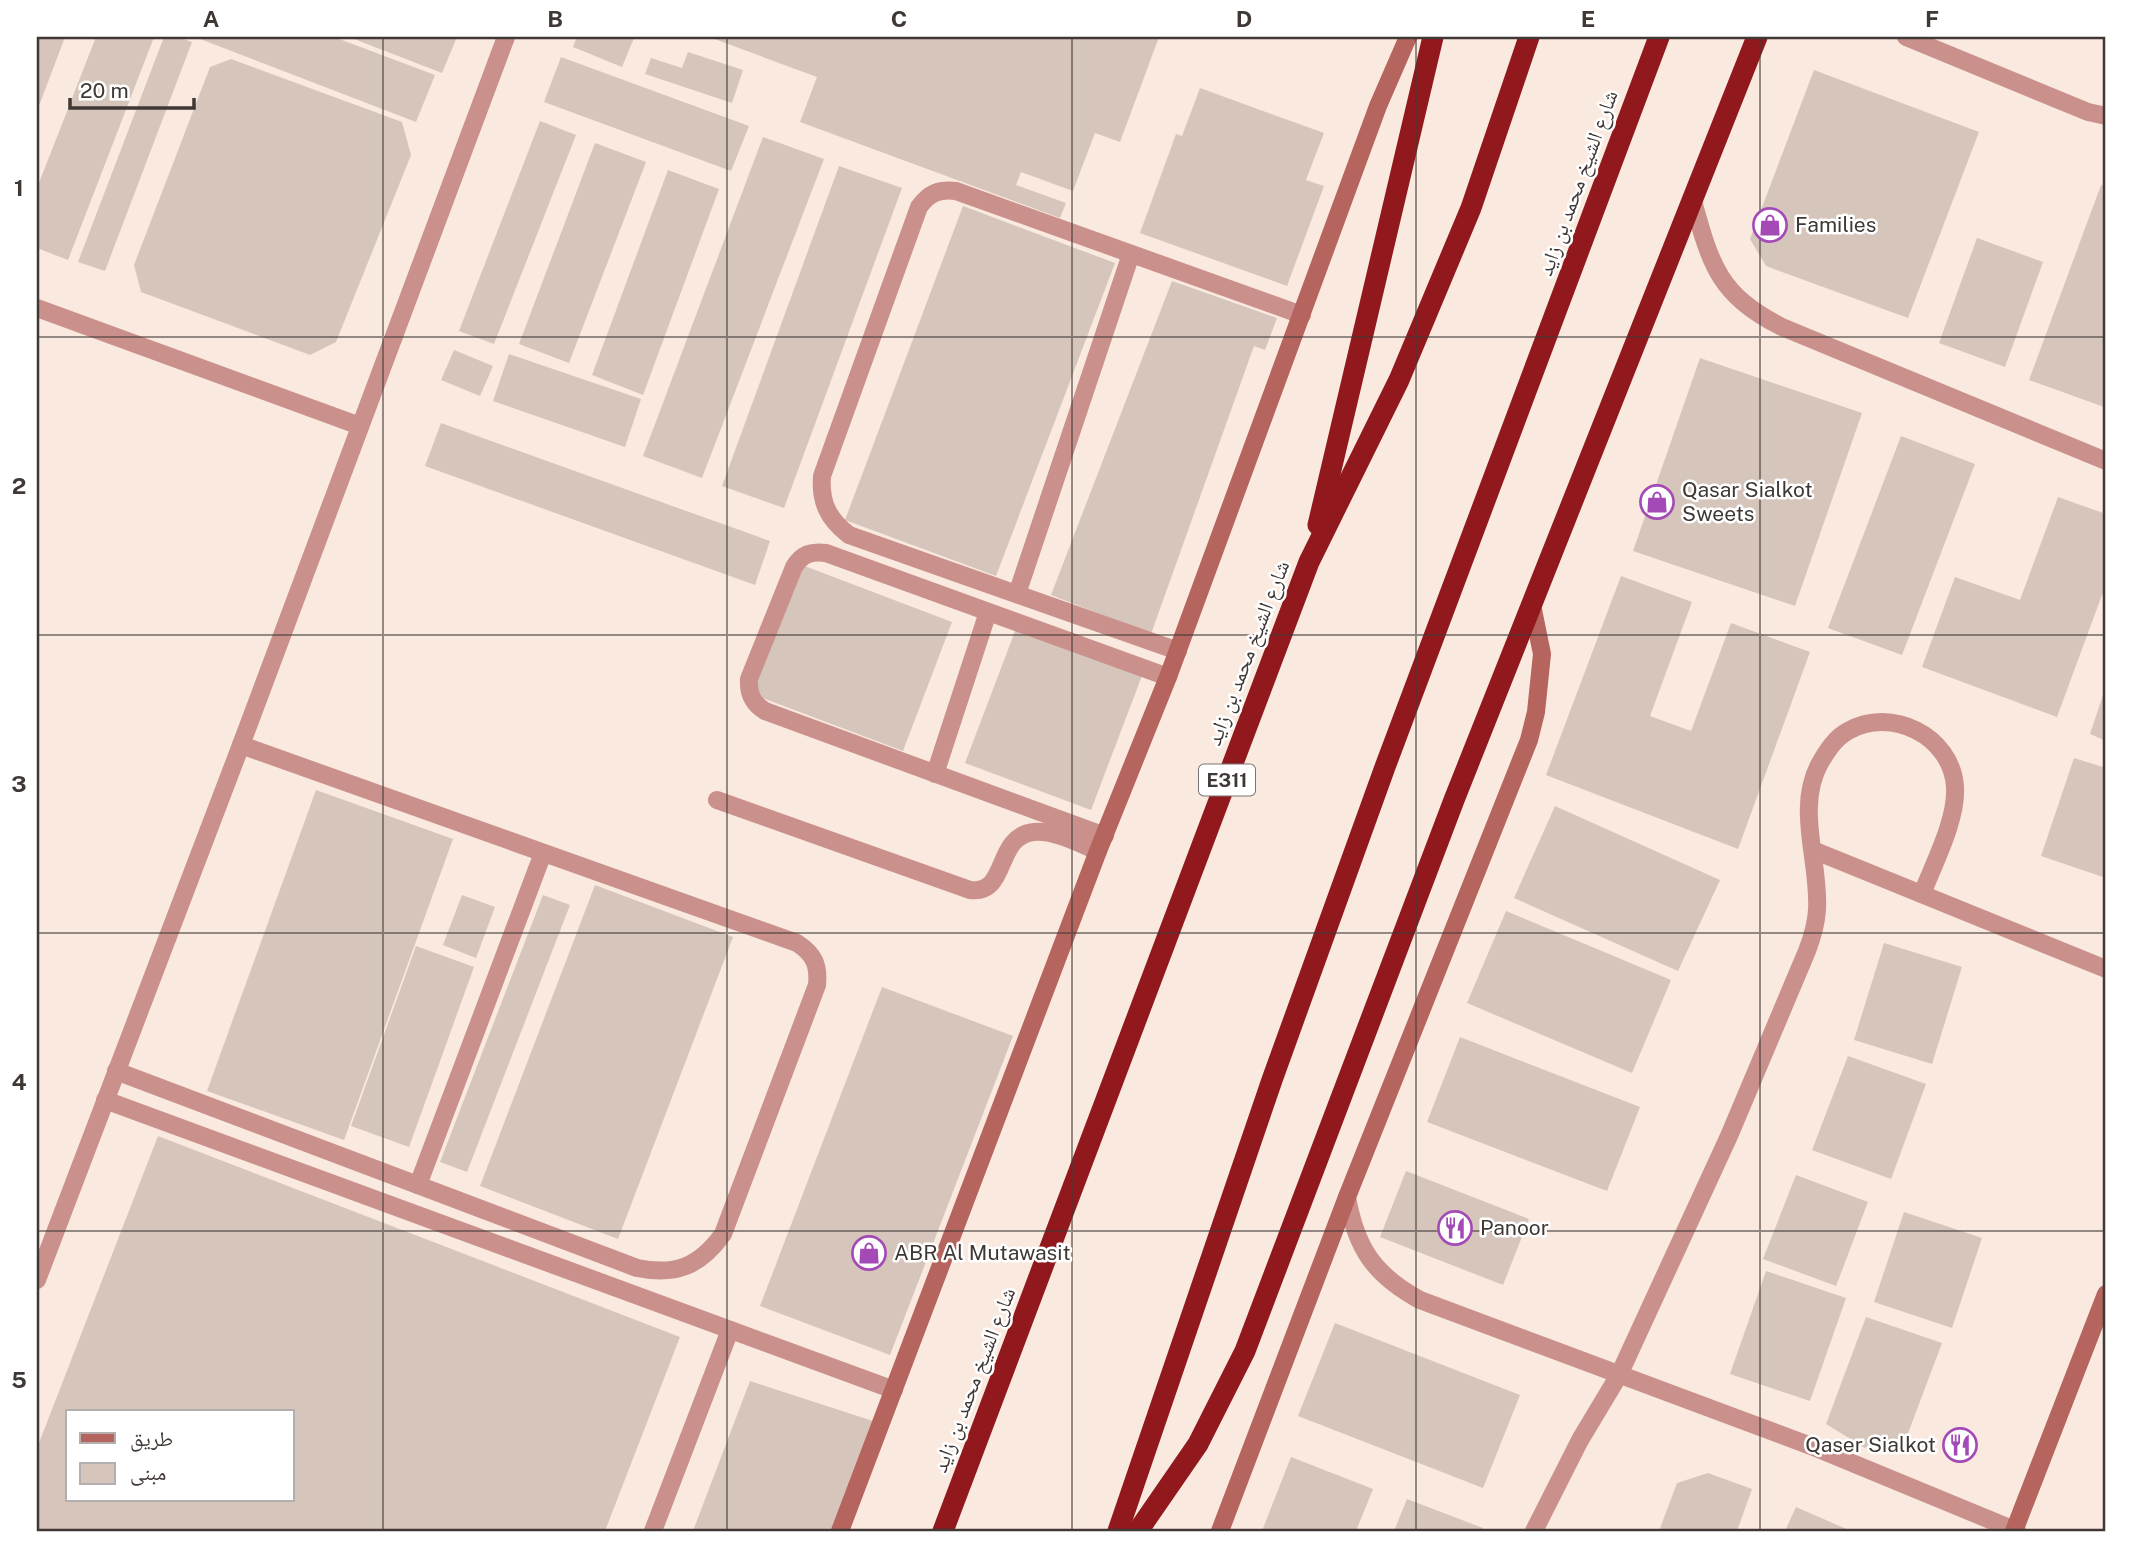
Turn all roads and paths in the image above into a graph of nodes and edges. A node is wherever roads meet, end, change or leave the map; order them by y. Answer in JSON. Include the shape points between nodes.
{"nodes":[{"id":1,"x":506,"y":37,"type":"edge"},
{"id":2,"x":1408,"y":37,"type":"edge"},
{"id":3,"x":1433,"y":37,"type":"edge"},
{"id":4,"x":1529,"y":37,"type":"edge"},
{"id":5,"x":1659,"y":37,"type":"edge"},
{"id":6,"x":1757,"y":37,"type":"edge"},
{"id":7,"x":1906,"y":37,"type":"edge"},
{"id":8,"x":2106,"y":116,"type":"edge"},
{"id":9,"x":1693,"y":201,"type":"junction"},
{"id":10,"x":1131,"y":254,"type":"junction"},
{"id":11,"x":37,"y":308,"type":"edge"},
{"id":12,"x":1302,"y":316,"type":"junction"},
{"id":13,"x":360,"y":426,"type":"junction"},
{"id":14,"x":2106,"y":461,"type":"edge"},
{"id":15,"x":1309,"y":562,"type":"junction"},
{"id":16,"x":1017,"y":594,"type":"junction"},
{"id":17,"x":1532,"y":606,"type":"junction"},
{"id":18,"x":988,"y":611,"type":"junction"},
{"id":19,"x":1178,"y":651,"type":"junction"},
{"id":20,"x":1168,"y":677,"type":"junction"},
{"id":21,"x":241,"y":745,"type":"junction"},
{"id":22,"x":935,"y":774,"type":"junction"},
{"id":23,"x":717,"y":800,"type":"dead end"},
{"id":24,"x":1101,"y":843,"type":"junction"},
{"id":25,"x":1813,"y":850,"type":"junction"},
{"id":26,"x":543,"y":853,"type":"junction"},
{"id":27,"x":1922,"y":894,"type":"junction"},
{"id":28,"x":2106,"y":970,"type":"edge"},
{"id":29,"x":116,"y":1071,"type":"junction"},
{"id":30,"x":105,"y":1100,"type":"junction"},
{"id":31,"x":418,"y":1185,"type":"junction"},
{"id":32,"x":1347,"y":1197,"type":"junction"},
{"id":33,"x":37,"y":1280,"type":"edge"},
{"id":34,"x":2106,"y":1294,"type":"edge"},
{"id":35,"x":730,"y":1330,"type":"junction"},
{"id":36,"x":1619,"y":1375,"type":"junction"},
{"id":37,"x":894,"y":1390,"type":"junction"},
{"id":38,"x":653,"y":1531,"type":"edge"},
{"id":39,"x":840,"y":1531,"type":"edge"},
{"id":40,"x":943,"y":1531,"type":"edge"},
{"id":41,"x":1118,"y":1531,"type":"edge"},
{"id":42,"x":1138,"y":1531,"type":"edge"},
{"id":43,"x":1220,"y":1531,"type":"edge"},
{"id":44,"x":1534,"y":1531,"type":"edge"},
{"id":45,"x":2015,"y":1531,"type":"edge"}],
"edges":[{"from":1,"to":13,"type":"street"},
{"from":2,"to":12,"type":"main road","via":[[1378,106]]},
{"from":3,"to":15,"type":"highway"},
{"from":4,"to":15,"type":"highway","name":"شارع الشيخ محمد بن زايد","number":"E311","via":[[1471,208],[1399,380]]},
{"from":5,"to":41,"type":"highway","name":"شارع الشيخ محمد بن زايد","via":[[1375,793]]},
{"from":6,"to":9,"type":"highway"},
{"from":7,"to":8,"type":"street"},
{"from":9,"to":14,"type":"street","via":[[1714,266],[1731,292],[1754,313]]},
{"from":9,"to":17,"type":"highway"},
{"from":10,"to":12,"type":"street"},
{"from":10,"to":16,"type":"street"},
{"from":10,"to":16,"type":"street","via":[[956,191],[934,192],[919,207],[822,477],[829,516],[849,535]]},
{"from":11,"to":13,"type":"street"},
{"from":12,"to":19,"type":"main road"},
{"from":13,"to":21,"type":"street"},
{"from":15,"to":40,"type":"highway","name":"شارع الشيخ محمد بن زايد","number":"E311"},
{"from":16,"to":19,"type":"street"},
{"from":17,"to":32,"type":"main road","via":[[1542,654],[1529,740]]},
{"from":17,"to":42,"type":"highway","via":[[1245,1351],[1198,1444]]},
{"from":18,"to":20,"type":"street"},
{"from":18,"to":22,"type":"street"},
{"from":18,"to":22,"type":"street","via":[[826,553],[807,554],[794,566],[749,679],[751,697],[765,711]]},
{"from":19,"to":20,"type":"main road"},
{"from":20,"to":24,"type":"main road"},
{"from":21,"to":26,"type":"street"},
{"from":21,"to":29,"type":"street"},
{"from":22,"to":24,"type":"street"},
{"from":23,"to":24,"type":"street","via":[[978,891],[992,884],[1007,850],[1024,834],[1045,832]]},
{"from":24,"to":37,"type":"main road"},
{"from":25,"to":27,"type":"street"},
{"from":25,"to":27,"type":"street","via":[[1811,787],[1829,747],[1847,731],[1870,723],[1894,722],[1917,729],[1936,744],[1950,764],[1955,786],[1954,810]]},
{"from":25,"to":36,"type":"street","via":[[1817,909],[1807,951],[1729,1136]]},
{"from":26,"to":31,"type":"street"},
{"from":26,"to":31,"type":"street","via":[[797,943],[815,960],[817,985],[723,1234],[695,1263],[656,1272],[637,1268]]},
{"from":27,"to":28,"type":"street"},
{"from":29,"to":30,"type":"street"},
{"from":29,"to":31,"type":"street"},
{"from":30,"to":33,"type":"street"},
{"from":30,"to":35,"type":"street"},
{"from":32,"to":36,"type":"street","via":[[1358,1240],[1369,1259],[1401,1290]]},
{"from":32,"to":43,"type":"main road"},
{"from":34,"to":45,"type":"main road"},
{"from":35,"to":37,"type":"street"},
{"from":35,"to":38,"type":"street"},
{"from":36,"to":44,"type":"street"},
{"from":36,"to":45,"type":"street","via":[[1811,1446]]},
{"from":37,"to":39,"type":"main road"}]}
